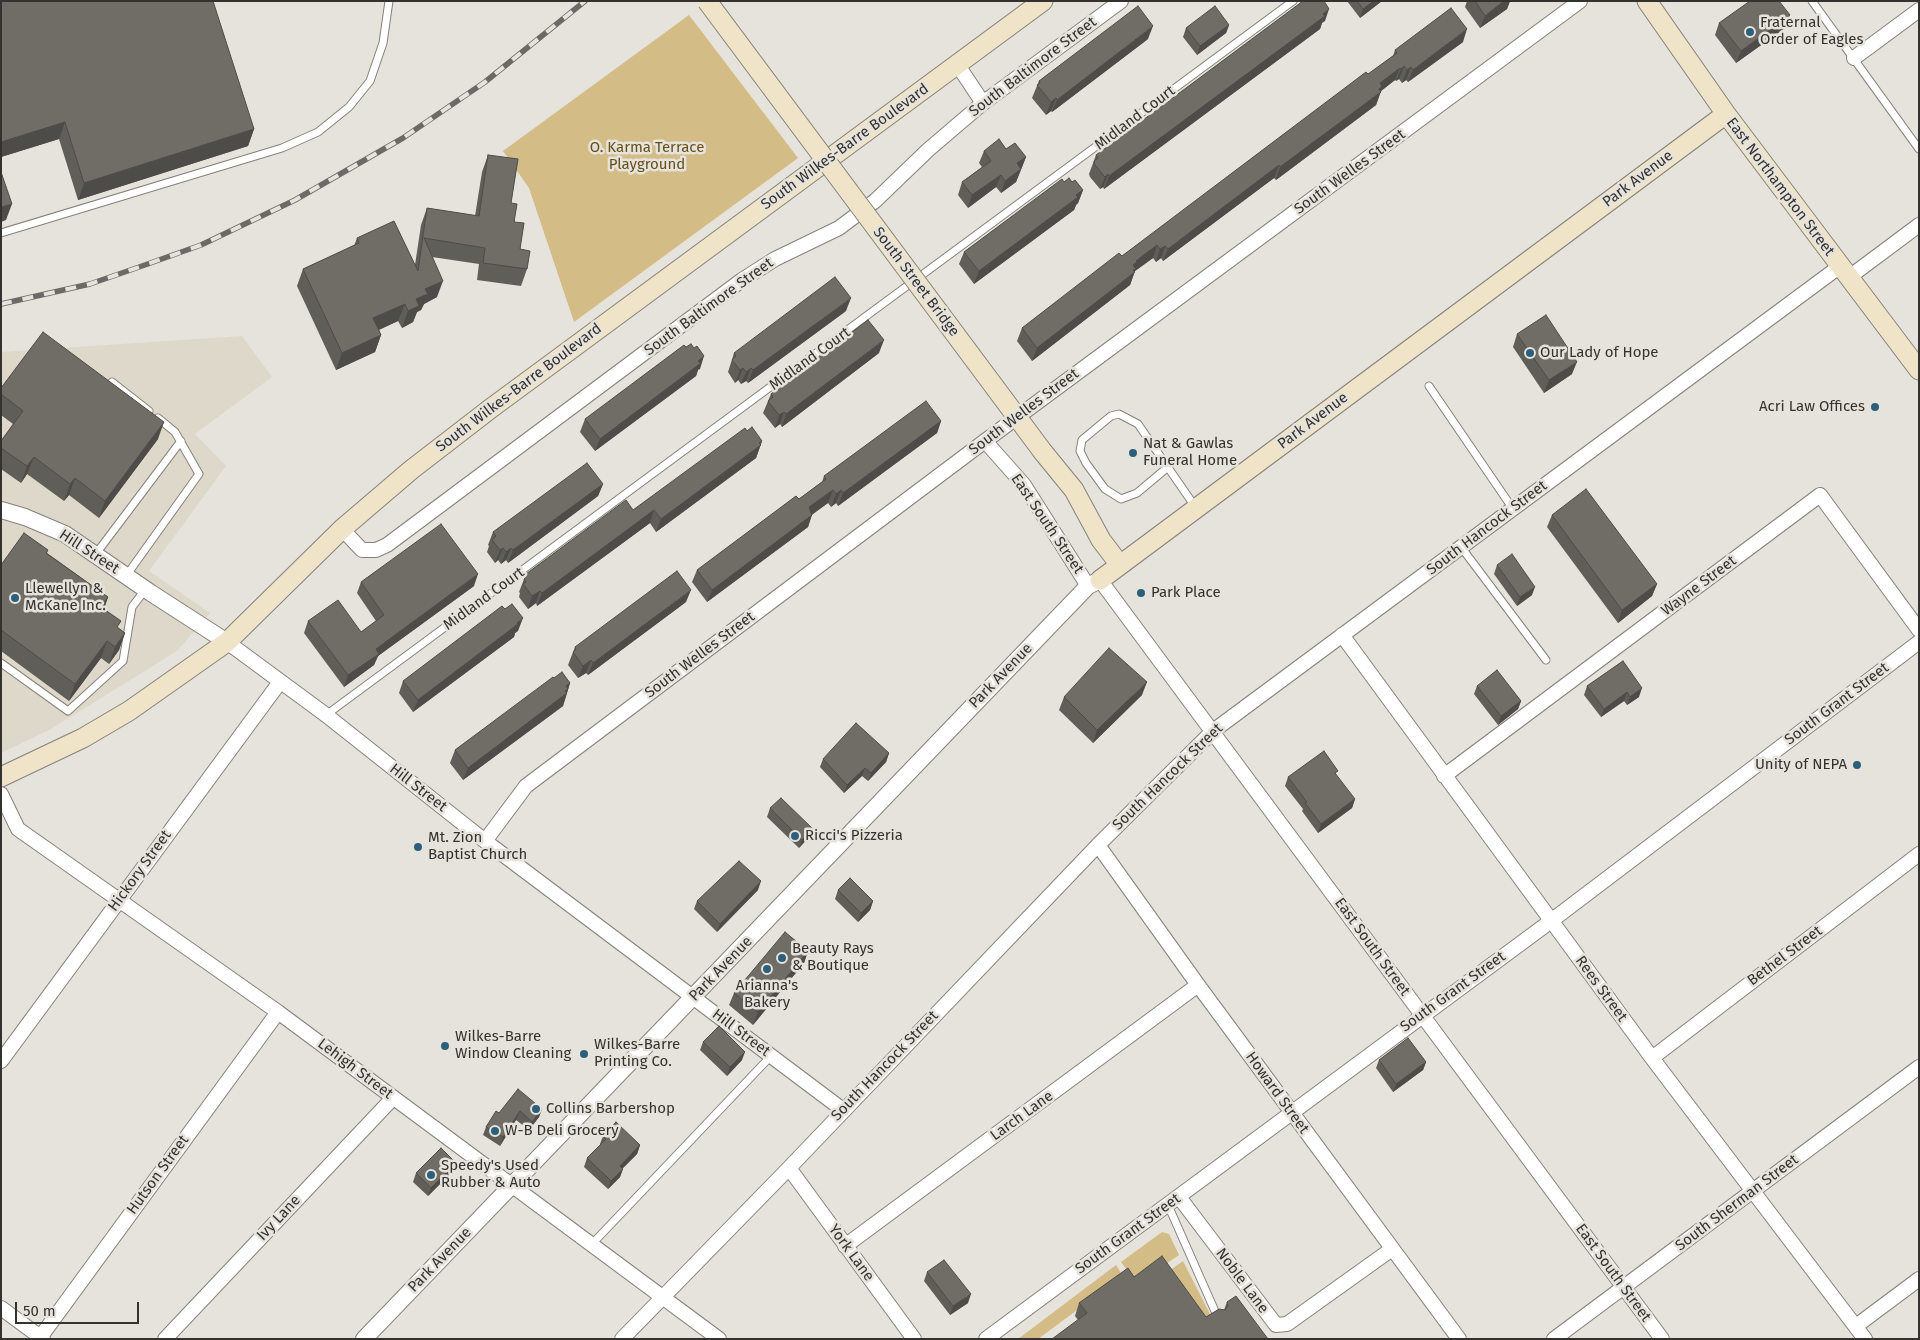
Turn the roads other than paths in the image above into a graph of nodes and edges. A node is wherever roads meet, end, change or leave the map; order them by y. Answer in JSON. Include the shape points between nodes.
{"nodes":[{"id":1,"x":389,"y":1,"type":"edge"},
{"id":2,"x":707,"y":1,"type":"edge"},
{"id":3,"x":1043,"y":1,"type":"edge"},
{"id":4,"x":1121,"y":1,"type":"edge"},
{"id":5,"x":1293,"y":1,"type":"edge"},
{"id":6,"x":1580,"y":1,"type":"edge"},
{"id":7,"x":1812,"y":1,"type":"edge"},
{"id":8,"x":1649,"y":2,"type":"edge"},
{"id":9,"x":1919,"y":10,"type":"edge"},
{"id":10,"x":1854,"y":58,"type":"junction"},
{"id":11,"x":957,"y":64,"type":"junction"},
{"id":12,"x":983,"y":102,"type":"junction"},
{"id":13,"x":1726,"y":114,"type":"junction"},
{"id":14,"x":1919,"y":149,"type":"edge"},
{"id":15,"x":1919,"y":225,"type":"edge"},
{"id":16,"x":1,"y":234,"type":"edge"},
{"id":17,"x":1844,"y":272,"type":"junction"},
{"id":18,"x":1919,"y":370,"type":"edge"},
{"id":19,"x":112,"y":382,"type":"edge"},
{"id":20,"x":1429,"y":386,"type":"dead end"},
{"id":21,"x":181,"y":441,"type":"junction"},
{"id":22,"x":985,"y":441,"type":"junction"},
{"id":23,"x":1168,"y":467,"type":"junction"},
{"id":24,"x":1196,"y":508,"type":"junction"},
{"id":25,"x":1513,"y":509,"type":"junction"},
{"id":26,"x":1,"y":510,"type":"edge"},
{"id":27,"x":342,"y":529,"type":"junction"},
{"id":28,"x":1461,"y":547,"type":"junction"},
{"id":29,"x":95,"y":555,"type":"junction"},
{"id":30,"x":1120,"y":565,"type":"junction"},
{"id":31,"x":126,"y":576,"type":"junction"},
{"id":32,"x":1094,"y":583,"type":"junction"},
{"id":33,"x":145,"y":589,"type":"junction"},
{"id":34,"x":1919,"y":630,"type":"edge"},
{"id":35,"x":1342,"y":635,"type":"junction"},
{"id":36,"x":227,"y":642,"type":"junction"},
{"id":37,"x":1919,"y":642,"type":"edge"},
{"id":38,"x":1546,"y":660,"type":"dead end"},
{"id":39,"x":1,"y":663,"type":"edge"},
{"id":40,"x":280,"y":682,"type":"junction"},
{"id":41,"x":326,"y":716,"type":"junction"},
{"id":42,"x":1213,"y":731,"type":"junction"},
{"id":43,"x":1444,"y":776,"type":"junction"},
{"id":44,"x":1,"y":777,"type":"edge"},
{"id":45,"x":1,"y":794,"type":"edge"},
{"id":46,"x":485,"y":841,"type":"junction"},
{"id":47,"x":1098,"y":845,"type":"junction"},
{"id":48,"x":1919,"y":854,"type":"edge"},
{"id":49,"x":118,"y":901,"type":"junction"},
{"id":50,"x":1551,"y":921,"type":"junction"},
{"id":51,"x":1198,"y":985,"type":"junction"},
{"id":52,"x":693,"y":997,"type":"junction"},
{"id":53,"x":278,"y":1012,"type":"junction"},
{"id":54,"x":1422,"y":1015,"type":"junction"},
{"id":55,"x":772,"y":1056,"type":"junction"},
{"id":56,"x":1652,"y":1058,"type":"junction"},
{"id":57,"x":1,"y":1061,"type":"edge"},
{"id":58,"x":1919,"y":1067,"type":"edge"},
{"id":59,"x":393,"y":1098,"type":"junction"},
{"id":60,"x":843,"y":1110,"type":"junction"},
{"id":61,"x":1293,"y":1113,"type":"junction"},
{"id":62,"x":788,"y":1168,"type":"junction"},
{"id":63,"x":511,"y":1186,"type":"junction"},
{"id":64,"x":1753,"y":1191,"type":"junction"},
{"id":65,"x":1173,"y":1201,"type":"junction"},
{"id":66,"x":592,"y":1244,"type":"junction"},
{"id":67,"x":845,"y":1246,"type":"junction"},
{"id":68,"x":1392,"y":1249,"type":"junction"},
{"id":69,"x":1919,"y":1279,"type":"edge"},
{"id":70,"x":1624,"y":1287,"type":"junction"},
{"id":71,"x":663,"y":1296,"type":"junction"},
{"id":72,"x":1,"y":1308,"type":"edge"},
{"id":73,"x":1218,"y":1318,"type":"edge"},
{"id":74,"x":1856,"y":1326,"type":"junction"},
{"id":75,"x":41,"y":1338,"type":"edge"},
{"id":76,"x":165,"y":1339,"type":"edge"},
{"id":77,"x":364,"y":1339,"type":"edge"},
{"id":78,"x":622,"y":1339,"type":"edge"},
{"id":79,"x":719,"y":1339,"type":"edge"},
{"id":80,"x":914,"y":1339,"type":"edge"},
{"id":81,"x":986,"y":1339,"type":"edge"},
{"id":82,"x":1459,"y":1339,"type":"edge"},
{"id":83,"x":1554,"y":1339,"type":"edge"},
{"id":84,"x":1662,"y":1339,"type":"edge"},
{"id":85,"x":1865,"y":1339,"type":"edge"}],
"edges":[{"from":1,"to":16,"type":"lane","via":[[383,43],[370,81],[349,107],[318,132],[282,148]]},
{"from":2,"to":30,"type":"main road","name":"South Street Bridge","bridge":true,"via":[[1074,490],[1101,540]]},
{"from":3,"to":11,"type":"main road","name":"South Wilkes-Barre Boulevard"},
{"from":4,"to":12,"type":"street","name":"South Baltimore Street"},
{"from":5,"to":41,"type":"lane","name":"Midland Court"},
{"from":6,"to":22,"type":"street","name":"South Welles Street"},
{"from":7,"to":10,"type":"lane"},
{"from":8,"to":13,"type":"main road","name":"East Northampton Street"},
{"from":9,"to":10,"type":"street"},
{"from":10,"to":14,"type":"lane"},
{"from":11,"to":12,"type":"street"},
{"from":11,"to":27,"type":"main road","name":"South Wilkes-Barre Boulevard","via":[[490,409]]},
{"from":12,"to":27,"type":"street","name":"South Baltimore Street","via":[[875,201],[839,228],[775,259],[742,280],[387,544],[376,550],[362,550]]},
{"from":13,"to":17,"type":"main road","name":"East Northampton Street"},
{"from":13,"to":24,"type":"main road","name":"Park Avenue"},
{"from":15,"to":17,"type":"street","name":"South Hancock Street"},
{"from":17,"to":18,"type":"main road","name":"East Northampton Street"},
{"from":17,"to":25,"type":"street","name":"South Hancock Street"},
{"from":19,"to":21,"type":"lane","via":[[175,432]]},
{"from":20,"to":25,"type":"lane"},
{"from":21,"to":29,"type":"lane"},
{"from":21,"to":31,"type":"lane","via":[[200,474]]},
{"from":22,"to":32,"type":"street","name":"East South Street","via":[[1024,485]]},
{"from":22,"to":46,"type":"street","name":"South Welles Street","via":[[526,786]]},
{"from":23,"to":23,"type":"lane","via":[[1138,424],[1119,414],[1111,416],[1082,440],[1080,451],[1086,463],[1105,489],[1121,499],[1137,493]]},
{"from":23,"to":24,"type":"lane"},
{"from":24,"to":30,"type":"main road","name":"Park Avenue"},
{"from":25,"to":28,"type":"street","name":"South Hancock Street"},
{"from":26,"to":29,"type":"street","name":"Hill Street","via":[[65,534]]},
{"from":27,"to":36,"type":"main road","name":"South Wilkes-Barre Boulevard"},
{"from":28,"to":35,"type":"street","name":"South Hancock Street"},
{"from":28,"to":38,"type":"lane"},
{"from":29,"to":31,"type":"street","name":"Hill Street"},
{"from":30,"to":32,"type":"main road","name":"Park Avenue"},
{"from":31,"to":33,"type":"street","name":"Hill Street"},
{"from":32,"to":42,"type":"street","name":"East South Street"},
{"from":32,"to":52,"type":"street","name":"Park Avenue"},
{"from":33,"to":36,"type":"street","name":"Hill Street"},
{"from":33,"to":39,"type":"lane","via":[[132,608],[123,660],[68,711]]},
{"from":34,"to":43,"type":"street","name":"Wayne Street","via":[[1820,495]]},
{"from":35,"to":42,"type":"street","name":"South Hancock Street"},
{"from":35,"to":43,"type":"street","name":"Rees Street"},
{"from":36,"to":40,"type":"street","name":"Hill Street"},
{"from":36,"to":44,"type":"main road","name":"South Wilkes-Barre Boulevard","via":[[122,715],[83,738]]},
{"from":37,"to":50,"type":"street","name":"South Grant Street"},
{"from":40,"to":41,"type":"street","name":"Hill Street"},
{"from":40,"to":49,"type":"street","name":"Hickory Street"},
{"from":41,"to":46,"type":"street","name":"Hill Street"},
{"from":42,"to":47,"type":"street","name":"South Hancock Street"},
{"from":42,"to":54,"type":"street","name":"East South Street"},
{"from":43,"to":50,"type":"street","name":"Rees Street"},
{"from":45,"to":49,"type":"street","name":"Lehigh Street","via":[[18,829]]},
{"from":46,"to":52,"type":"street","name":"Hill Street"},
{"from":47,"to":51,"type":"street","name":"Howard Street"},
{"from":47,"to":60,"type":"street","name":"South Hancock Street"},
{"from":48,"to":56,"type":"street","name":"Bethel Street"},
{"from":49,"to":53,"type":"street","name":"Lehigh Street"},
{"from":49,"to":57,"type":"street","name":"Hickory Street"},
{"from":50,"to":54,"type":"street","name":"South Grant Street"},
{"from":50,"to":56,"type":"street","name":"Rees Street"},
{"from":51,"to":61,"type":"street","name":"Howard Street"},
{"from":51,"to":67,"type":"street","name":"Larch Lane"},
{"from":52,"to":55,"type":"street","name":"Hill Street"},
{"from":52,"to":63,"type":"street","name":"Park Avenue"},
{"from":53,"to":59,"type":"street","name":"Lehigh Street"},
{"from":53,"to":75,"type":"street","name":"Hutson Street"},
{"from":54,"to":61,"type":"street","name":"South Grant Street"},
{"from":54,"to":70,"type":"street","name":"East South Street"},
{"from":55,"to":60,"type":"street","name":"Hill Street"},
{"from":55,"to":66,"type":"lane"},
{"from":56,"to":64,"type":"street","name":"Rees Street"},
{"from":58,"to":64,"type":"street","name":"South Sherman Street"},
{"from":59,"to":63,"type":"street","name":"Lehigh Street"},
{"from":59,"to":76,"type":"street","name":"Ivy Lane"},
{"from":60,"to":62,"type":"street","name":"South Hancock Street"},
{"from":61,"to":65,"type":"street","name":"South Grant Street"},
{"from":61,"to":68,"type":"street","name":"Howard Street"},
{"from":62,"to":67,"type":"street","name":"York Lane"},
{"from":62,"to":71,"type":"street","name":"South Hancock Street"},
{"from":63,"to":66,"type":"street","name":"Lehigh Street"},
{"from":63,"to":77,"type":"street","name":"Park Avenue"},
{"from":64,"to":70,"type":"street","name":"South Sherman Street"},
{"from":64,"to":74,"type":"street","name":"Rees Street"},
{"from":65,"to":68,"type":"street","name":"Noble Lane","via":[[1276,1325],[1288,1324]]},
{"from":65,"to":73,"type":"lane"},
{"from":65,"to":81,"type":"street","name":"South Grant Street"},
{"from":66,"to":71,"type":"street","name":"Lehigh Street"},
{"from":67,"to":80,"type":"street","name":"York Lane"},
{"from":68,"to":82,"type":"street","name":"Howard Street"},
{"from":69,"to":74,"type":"street"},
{"from":70,"to":83,"type":"street","name":"South Sherman Street"},
{"from":70,"to":84,"type":"street","name":"East South Street"},
{"from":71,"to":78,"type":"street","name":"South Hancock Street"},
{"from":71,"to":79,"type":"street","name":"Lehigh Street"},
{"from":72,"to":75,"type":"street"},
{"from":74,"to":85,"type":"street","name":"Rees Street"}]}
